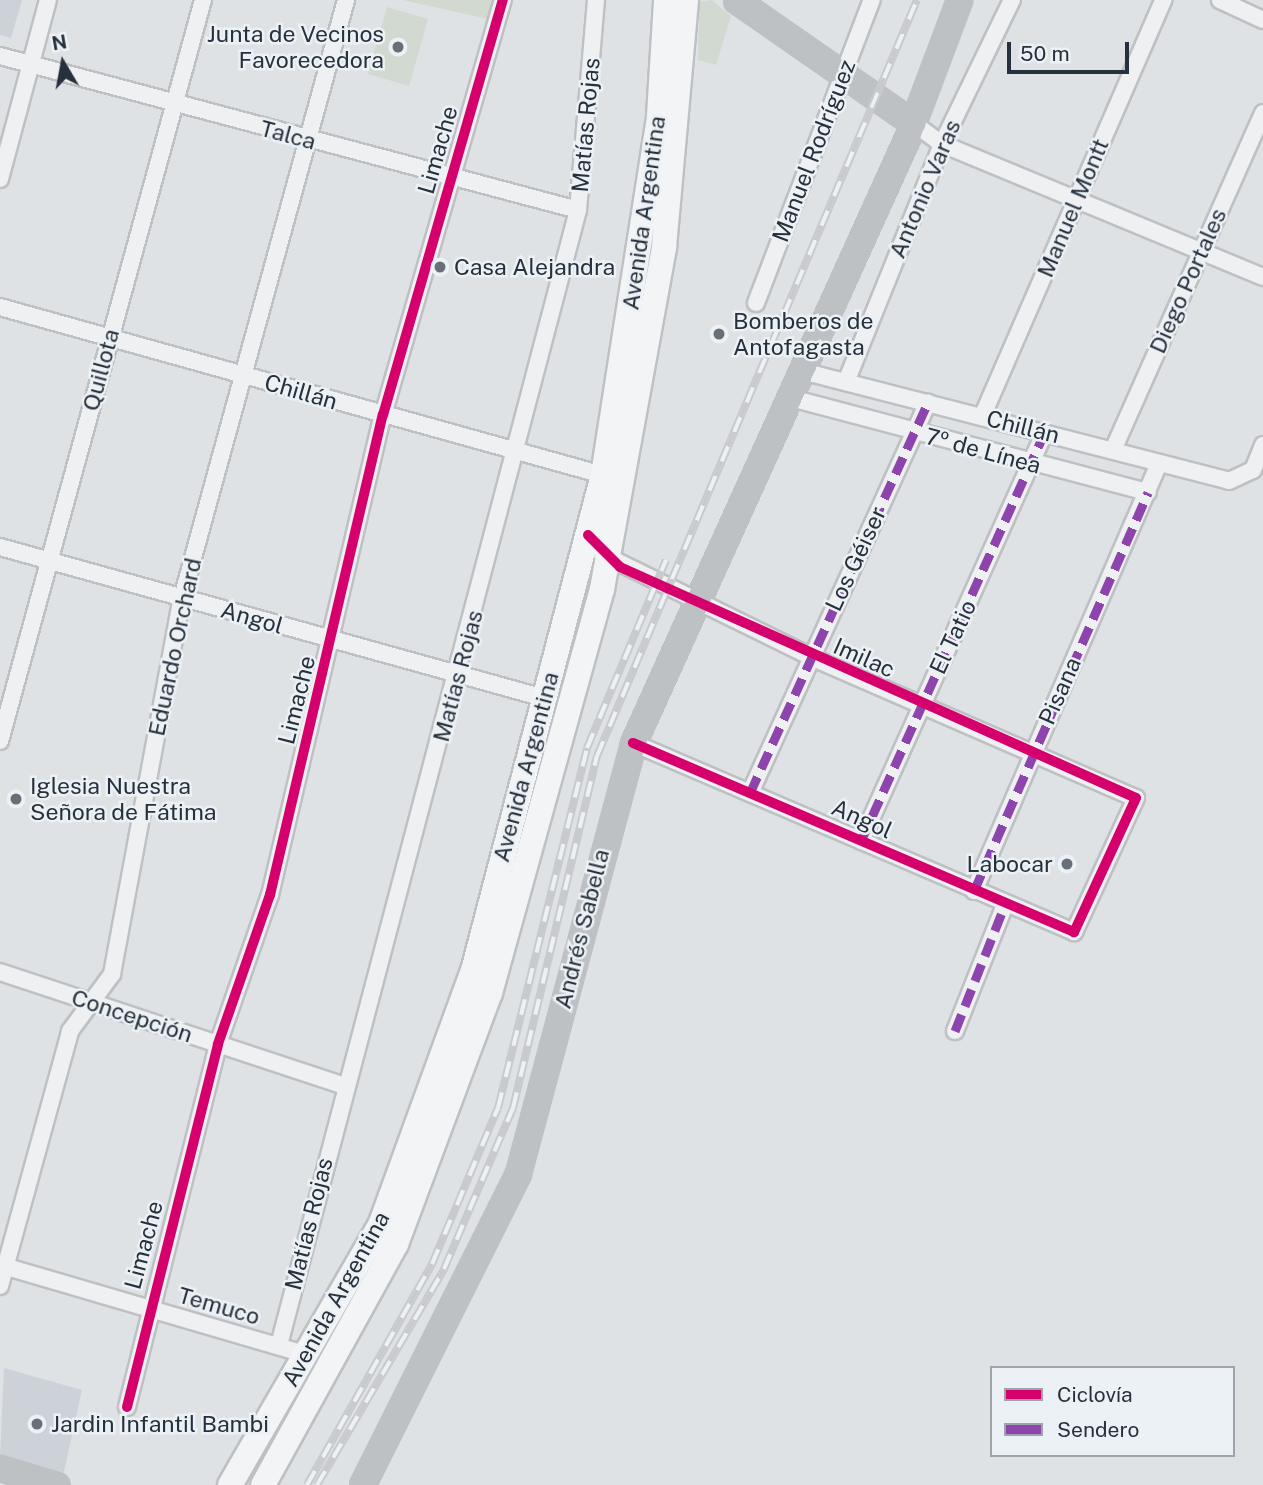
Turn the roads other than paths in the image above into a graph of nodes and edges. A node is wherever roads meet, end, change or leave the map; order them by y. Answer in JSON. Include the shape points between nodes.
{"nodes":[{"id":1,"x":48,"y":0,"type":"edge"},
{"id":2,"x":203,"y":0,"type":"edge"},
{"id":3,"x":346,"y":0,"type":"edge"},
{"id":4,"x":503,"y":0,"type":"edge"},
{"id":5,"x":596,"y":0,"type":"edge"},
{"id":6,"x":666,"y":0,"type":"edge"},
{"id":7,"x":685,"y":0,"type":"edge"},
{"id":8,"x":872,"y":0,"type":"edge"},
{"id":9,"x":958,"y":0,"type":"edge"},
{"id":10,"x":1012,"y":0,"type":"edge"},
{"id":11,"x":1163,"y":0,"type":"edge"},
{"id":12,"x":1220,"y":0,"type":"edge"},
{"id":13,"x":738,"y":1,"type":"edge"},
{"id":14,"x":1263,"y":20,"type":"edge"},
{"id":15,"x":0,"y":56,"type":"edge"},
{"id":16,"x":31,"y":65,"type":"junction"},
{"id":17,"x":843,"y":75,"type":"junction"},
{"id":18,"x":175,"y":106,"type":"junction"},
{"id":19,"x":1263,"y":113,"type":"edge"},
{"id":20,"x":913,"y":123,"type":"junction"},
{"id":21,"x":309,"y":141,"type":"junction"},
{"id":22,"x":942,"y":144,"type":"junction"},
{"id":23,"x":452,"y":177,"type":"junction"},
{"id":24,"x":0,"y":179,"type":"edge"},
{"id":25,"x":1076,"y":201,"type":"junction"},
{"id":26,"x":578,"y":210,"type":"junction"},
{"id":27,"x":1200,"y":254,"type":"junction"},
{"id":28,"x":1263,"y":277,"type":"edge"},
{"id":29,"x":756,"y":303,"type":"dead end"},
{"id":30,"x":0,"y":307,"type":"edge"},
{"id":31,"x":110,"y":338,"type":"junction"},
{"id":32,"x":803,"y":371,"type":"junction"},
{"id":33,"x":242,"y":375,"type":"junction"},
{"id":34,"x":846,"y":382,"type":"junction"},
{"id":35,"x":792,"y":398,"type":"junction"},
{"id":36,"x":929,"y":403,"type":"junction"},
{"id":37,"x":383,"y":415,"type":"junction"},
{"id":38,"x":982,"y":417,"type":"junction"},
{"id":39,"x":915,"y":433,"type":"junction"},
{"id":40,"x":1044,"y":433,"type":"junction"},
{"id":41,"x":1263,"y":445,"type":"edge"},
{"id":42,"x":1113,"y":450,"type":"junction"},
{"id":43,"x":517,"y":452,"type":"junction"},
{"id":44,"x":1032,"y":464,"type":"junction"},
{"id":45,"x":1158,"y":465,"type":"junction"},
{"id":46,"x":603,"y":475,"type":"junction"},
{"id":47,"x":1148,"y":492,"type":"junction"},
{"id":48,"x":588,"y":534,"type":"junction"},
{"id":49,"x":0,"y":547,"type":"edge"},
{"id":50,"x":607,"y":560,"type":"junction"},
{"id":51,"x":49,"y":561,"type":"junction"},
{"id":52,"x":182,"y":598,"type":"junction"},
{"id":53,"x":699,"y":601,"type":"junction"},
{"id":54,"x":333,"y":640,"type":"junction"},
{"id":55,"x":811,"y":657,"type":"junction"},
{"id":56,"x":459,"y":675,"type":"junction"},
{"id":57,"x":544,"y":698,"type":"junction"},
{"id":58,"x":921,"y":707,"type":"junction"},
{"id":59,"x":0,"y":741,"type":"edge"},
{"id":60,"x":633,"y":743,"type":"junction"},
{"id":61,"x":1032,"y":757,"type":"junction"},
{"id":62,"x":750,"y":793,"type":"junction"},
{"id":63,"x":861,"y":841,"type":"junction"},
{"id":64,"x":974,"y":891,"type":"junction"},
{"id":65,"x":1005,"y":905,"type":"junction"},
{"id":66,"x":1074,"y":932,"type":"joint"},
{"id":67,"x":0,"y":972,"type":"edge"},
{"id":68,"x":94,"y":1003,"type":"junction"},
{"id":69,"x":955,"y":1031,"type":"dead end"},
{"id":70,"x":218,"y":1044,"type":"junction"},
{"id":71,"x":344,"y":1086,"type":"junction"},
{"id":72,"x":3,"y":1265,"type":"edge"},
{"id":73,"x":0,"y":1286,"type":"edge"},
{"id":74,"x":150,"y":1308,"type":"junction"},
{"id":75,"x":279,"y":1345,"type":"junction"},
{"id":76,"x":305,"y":1354,"type":"junction"},
{"id":77,"x":127,"y":1408,"type":"dead end"},
{"id":78,"x":0,"y":1468,"type":"edge"},
{"id":79,"x":57,"y":1485,"type":"edge"},
{"id":80,"x":229,"y":1485,"type":"edge"},
{"id":81,"x":262,"y":1485,"type":"edge"},
{"id":82,"x":362,"y":1485,"type":"edge"}],
"edges":[{"from":1,"to":16,"type":"street"},
{"from":2,"to":18,"type":"street","name":"Quillota"},
{"from":3,"to":21,"type":"street","name":"Eduardo Orchard"},
{"from":4,"to":23,"type":"street","name":"Limache"},
{"from":5,"to":26,"type":"street","name":"Matías Rojas"},
{"from":6,"to":46,"type":"main road","name":"Avenida Argentina","via":[[659,116]]},
{"from":7,"to":50,"type":"main road","name":"Avenida Argentina","via":[[664,247]]},
{"from":8,"to":17,"type":"street","name":"Manuel Rodríguez"},
{"from":9,"to":20,"type":"main road","name":"Andrés Sabella"},
{"from":10,"to":22,"type":"street","name":"Antonio Varas"},
{"from":11,"to":25,"type":"street","name":"Manuel Montt"},
{"from":12,"to":14,"type":"street"},
{"from":13,"to":17,"type":"main road"},
{"from":15,"to":16,"type":"street","name":"Talca"},
{"from":16,"to":18,"type":"street","name":"Talca"},
{"from":16,"to":24,"type":"street"},
{"from":17,"to":20,"type":"main road"},
{"from":17,"to":29,"type":"street","name":"Manuel Rodríguez"},
{"from":18,"to":21,"type":"street","name":"Talca"},
{"from":18,"to":31,"type":"street","name":"Quillota"},
{"from":19,"to":27,"type":"street","name":"Diego Portales"},
{"from":20,"to":22,"type":"street"},
{"from":20,"to":32,"type":"main road","name":"Andrés Sabella"},
{"from":21,"to":23,"type":"street","name":"Talca"},
{"from":21,"to":33,"type":"street","name":"Eduardo Orchard"},
{"from":22,"to":25,"type":"street"},
{"from":22,"to":34,"type":"street","name":"Antonio Varas"},
{"from":23,"to":26,"type":"street","name":"Talca"},
{"from":23,"to":37,"type":"street","name":"Limache"},
{"from":25,"to":27,"type":"street"},
{"from":25,"to":38,"type":"street","name":"Manuel Montt"},
{"from":26,"to":43,"type":"street","name":"Matías Rojas"},
{"from":27,"to":28,"type":"street"},
{"from":27,"to":42,"type":"street","name":"Diego Portales"},
{"from":30,"to":31,"type":"street","name":"Chillán"},
{"from":31,"to":33,"type":"street","name":"Chillán"},
{"from":31,"to":51,"type":"street","name":"Quillota"},
{"from":32,"to":34,"type":"street","name":"Chillán"},
{"from":32,"to":35,"type":"main road","name":"Andrés Sabella"},
{"from":33,"to":37,"type":"street","name":"Chillán"},
{"from":33,"to":52,"type":"street","name":"Eduardo Orchard"},
{"from":34,"to":36,"type":"street","name":"Chillán"},
{"from":35,"to":39,"type":"street","name":"7º de Línea"},
{"from":35,"to":53,"type":"main road","name":"Andrés Sabella"},
{"from":36,"to":38,"type":"street","name":"Chillán"},
{"from":36,"to":39,"type":"street","name":"Los Géiser"},
{"from":37,"to":43,"type":"street","name":"Chillán"},
{"from":37,"to":54,"type":"street","name":"Limache"},
{"from":38,"to":40,"type":"street","name":"Chillán"},
{"from":39,"to":44,"type":"street","name":"7º de Línea"},
{"from":39,"to":55,"type":"street","name":"Los Géiser"},
{"from":40,"to":42,"type":"street","name":"Chillán"},
{"from":40,"to":44,"type":"street","name":"El Tatio"},
{"from":41,"to":45,"type":"street","name":"Chillán","via":[[1243,479]]},
{"from":42,"to":45,"type":"street","name":"Chillán"},
{"from":43,"to":46,"type":"street","name":"Chillán"},
{"from":43,"to":56,"type":"street","name":"Matías Rojas"},
{"from":44,"to":47,"type":"street","name":"7º de Línea"},
{"from":44,"to":58,"type":"street","name":"El Tatio"},
{"from":45,"to":47,"type":"street"},
{"from":46,"to":48,"type":"main road","name":"Avenida Argentina"},
{"from":47,"to":61,"type":"street","name":"Pisana"},
{"from":48,"to":50,"type":"street","name":"Imilac"},
{"from":48,"to":57,"type":"main road","name":"Avenida Argentina"},
{"from":49,"to":51,"type":"street","name":"Angol"},
{"from":50,"to":53,"type":"street","name":"Imilac"},
{"from":50,"to":81,"type":"main road","name":"Avenida Argentina","via":[[468,1067],[396,1244]]},
{"from":51,"to":52,"type":"street","name":"Angol"},
{"from":51,"to":59,"type":"street","name":"Quillota"},
{"from":52,"to":54,"type":"street","name":"Angol"},
{"from":52,"to":68,"type":"street","name":"Eduardo Orchard","via":[[112,974]]},
{"from":53,"to":55,"type":"street","name":"Imilac"},
{"from":53,"to":60,"type":"main road","name":"Andrés Sabella"},
{"from":54,"to":56,"type":"street","name":"Angol"},
{"from":54,"to":70,"type":"street","name":"Limache","via":[[270,895]]},
{"from":55,"to":58,"type":"street","name":"Imilac"},
{"from":55,"to":62,"type":"street","name":"Los Géiser"},
{"from":56,"to":57,"type":"street","name":"Angol"},
{"from":56,"to":71,"type":"street","name":"Matías Rojas"},
{"from":57,"to":76,"type":"main road","name":"Avenida Argentina","via":[[474,967],[427,1109],[381,1223]]},
{"from":58,"to":61,"type":"street","name":"Imilac"},
{"from":58,"to":63,"type":"street","name":"El Tatio"},
{"from":60,"to":62,"type":"street","name":"Angol"},
{"from":60,"to":82,"type":"main road","name":"Andrés Sabella","via":[[529,1143],[482,1251]]},
{"from":61,"to":64,"type":"street","name":"Pisana"},
{"from":61,"to":66,"type":"street","name":"Imilac","via":[[1136,798]]},
{"from":62,"to":63,"type":"street","name":"Angol"},
{"from":63,"to":64,"type":"street","name":"Angol"},
{"from":64,"to":65,"type":"street","name":"Angol"},
{"from":65,"to":66,"type":"street","name":"Angol"},
{"from":65,"to":69,"type":"street"},
{"from":67,"to":68,"type":"street","name":"Concepción"},
{"from":68,"to":70,"type":"street","name":"Concepción"},
{"from":68,"to":72,"type":"street","name":"Eduardo Orchard","via":[[70,1031]]},
{"from":70,"to":71,"type":"street","name":"Concepción"},
{"from":70,"to":74,"type":"street","name":"Limache"},
{"from":71,"to":75,"type":"street","name":"Matías Rojas"},
{"from":72,"to":73,"type":"street","name":"Eduardo Orchard"},
{"from":72,"to":74,"type":"street","name":"Temuco"},
{"from":74,"to":75,"type":"street","name":"Temuco"},
{"from":74,"to":77,"type":"street","name":"Limache"},
{"from":75,"to":76,"type":"street","name":"Temuco"},
{"from":76,"to":80,"type":"main road","name":"Avenida Argentina"},
{"from":78,"to":79,"type":"main road"}]}
